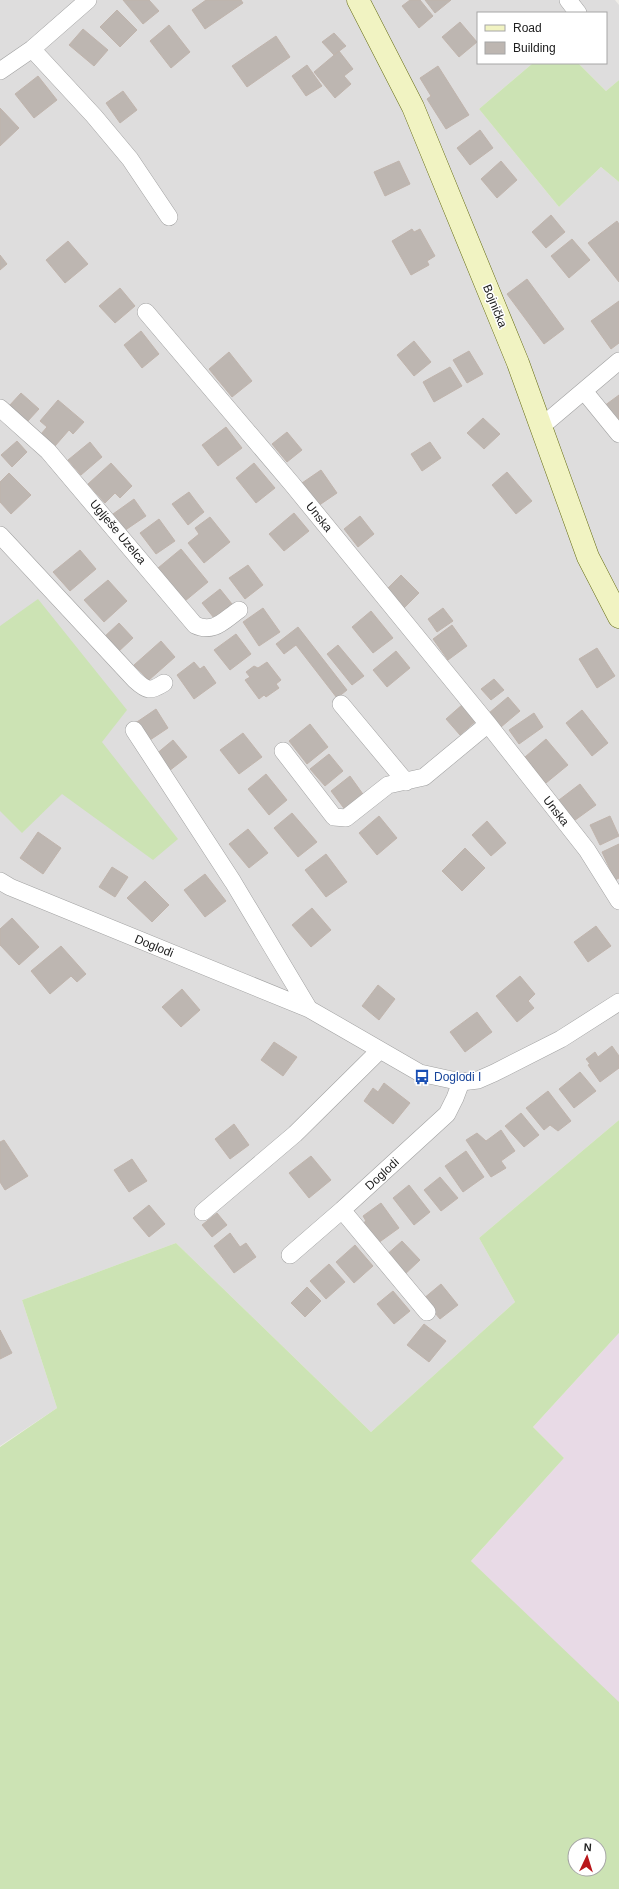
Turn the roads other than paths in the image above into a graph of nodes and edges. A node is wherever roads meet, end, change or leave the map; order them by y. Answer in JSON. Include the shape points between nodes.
{"nodes":[{"id":1,"x":88,"y":0,"type":"edge"},
{"id":2,"x":358,"y":0,"type":"edge"},
{"id":3,"x":568,"y":0,"type":"edge"},
{"id":4,"x":577,"y":12,"type":"edge"},
{"id":5,"x":32,"y":49,"type":"junction"},
{"id":6,"x":0,"y":71,"type":"edge"},
{"id":7,"x":169,"y":217,"type":"dead end"},
{"id":8,"x":146,"y":312,"type":"dead end"},
{"id":9,"x":619,"y":361,"type":"edge"},
{"id":10,"x":584,"y":391,"type":"junction"},
{"id":11,"x":0,"y":408,"type":"edge"},
{"id":12,"x":542,"y":426,"type":"junction"},
{"id":13,"x":619,"y":434,"type":"edge"},
{"id":14,"x":0,"y":535,"type":"edge"},
{"id":15,"x":239,"y":610,"type":"dead end"},
{"id":16,"x":619,"y":617,"type":"edge"},
{"id":17,"x":164,"y":683,"type":"dead end"},
{"id":18,"x":341,"y":704,"type":"dead end"},
{"id":19,"x":488,"y":724,"type":"junction"},
{"id":20,"x":134,"y":730,"type":"dead end"},
{"id":21,"x":283,"y":751,"type":"dead end"},
{"id":22,"x":406,"y":782,"type":"junction"},
{"id":23,"x":0,"y":881,"type":"edge"},
{"id":24,"x":619,"y":901,"type":"edge"},
{"id":25,"x":619,"y":1002,"type":"edge"},
{"id":26,"x":309,"y":1009,"type":"junction"},
{"id":27,"x":380,"y":1050,"type":"junction"},
{"id":28,"x":461,"y":1082,"type":"junction"},
{"id":29,"x":342,"y":1210,"type":"junction"},
{"id":30,"x":203,"y":1212,"type":"dead end"},
{"id":31,"x":290,"y":1255,"type":"dead end"},
{"id":32,"x":427,"y":1312,"type":"dead end"}],
"edges":[{"from":1,"to":5,"type":"street"},
{"from":2,"to":12,"type":"main road","name":"Bojnička","via":[[413,107]]},
{"from":3,"to":4,"type":"street"},
{"from":5,"to":6,"type":"street"},
{"from":5,"to":7,"type":"street","via":[[130,159]]},
{"from":8,"to":19,"type":"street","name":"Unska","via":[[292,484]]},
{"from":9,"to":10,"type":"street"},
{"from":10,"to":12,"type":"street"},
{"from":10,"to":13,"type":"street"},
{"from":11,"to":15,"type":"street","name":"Uglješe Uzelca","via":[[48,451],[195,625],[203,629],[212,629]]},
{"from":12,"to":16,"type":"main road","name":"Bojnička","via":[[588,557]]},
{"from":14,"to":17,"type":"street","via":[[135,680],[149,690]]},
{"from":18,"to":22,"type":"street"},
{"from":19,"to":22,"type":"street","via":[[424,777]]},
{"from":19,"to":24,"type":"street","name":"Unska","via":[[587,850]]},
{"from":20,"to":26,"type":"street","name":"Doglodi","via":[[233,882]]},
{"from":21,"to":22,"type":"street","via":[[334,817],[346,818],[388,785]]},
{"from":23,"to":26,"type":"street","name":"Doglodi"},
{"from":25,"to":28,"type":"street","name":"Doglodi","via":[[561,1039],[494,1074],[478,1080]]},
{"from":26,"to":27,"type":"street","name":"Doglodi"},
{"from":27,"to":28,"type":"street","name":"Doglodi","via":[[420,1073]]},
{"from":27,"to":30,"type":"street","via":[[295,1134]]},
{"from":28,"to":29,"type":"street","name":"Doglodi","via":[[447,1114]]},
{"from":29,"to":31,"type":"street","name":"Doglodi"},
{"from":29,"to":32,"type":"street"}]}
